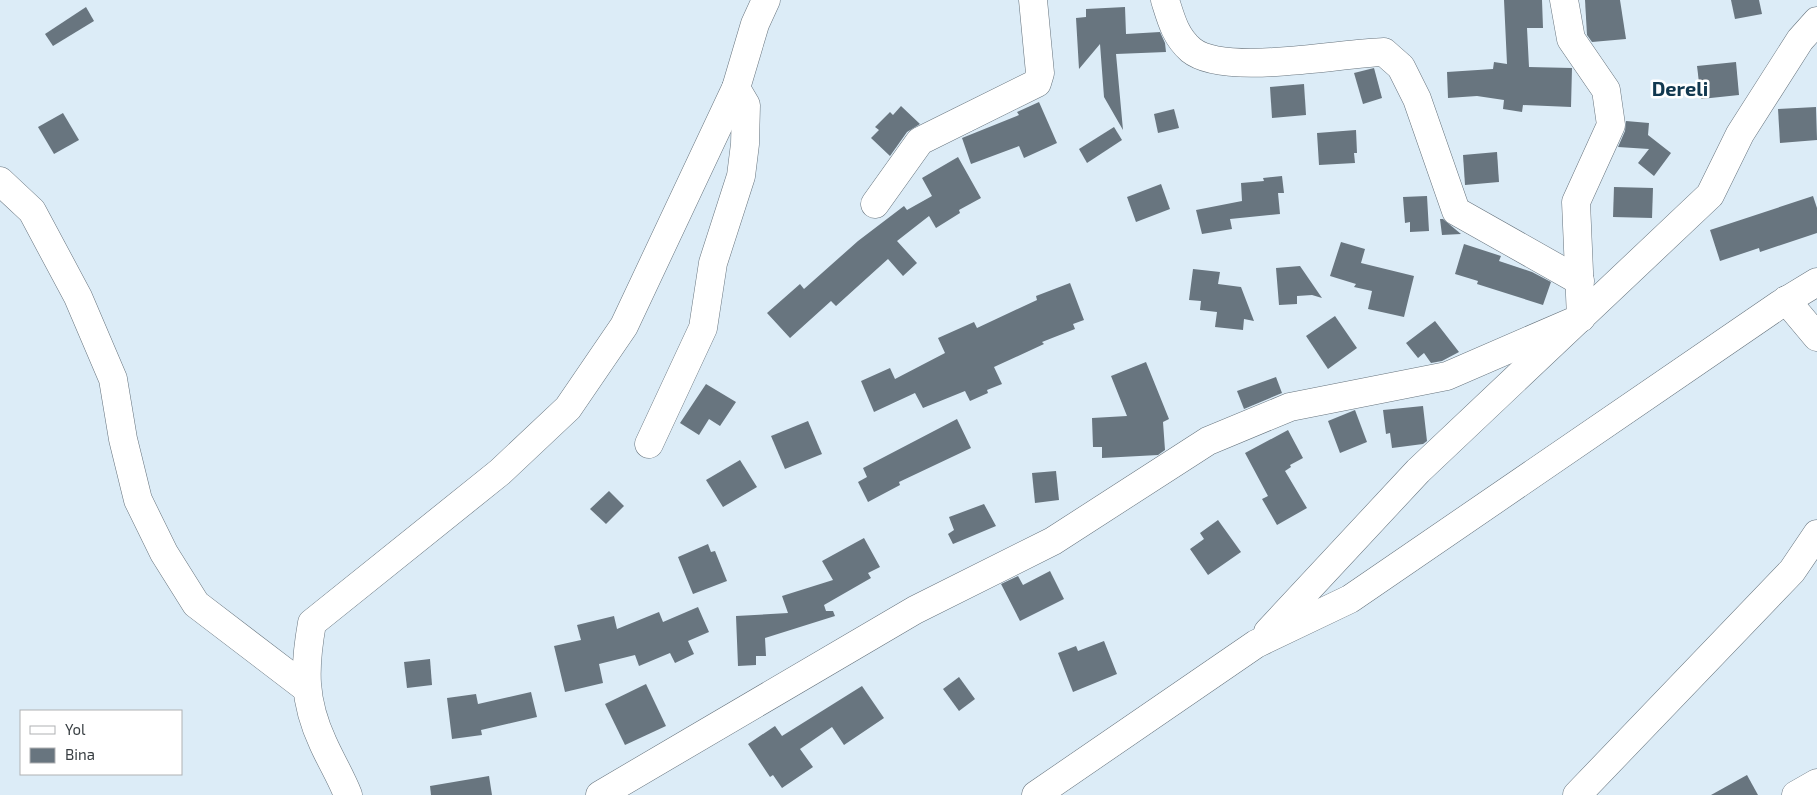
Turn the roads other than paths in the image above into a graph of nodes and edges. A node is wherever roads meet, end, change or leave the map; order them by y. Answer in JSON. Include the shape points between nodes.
{"nodes":[{"id":1,"x":766,"y":0,"type":"edge"},
{"id":2,"x":1032,"y":0,"type":"edge"},
{"id":3,"x":1165,"y":0,"type":"edge"},
{"id":4,"x":1564,"y":0,"type":"edge"},
{"id":5,"x":1817,"y":21,"type":"edge"},
{"id":6,"x":736,"y":88,"type":"junction"},
{"id":7,"x":0,"y":181,"type":"edge"},
{"id":8,"x":875,"y":204,"type":"dead end"},
{"id":9,"x":1580,"y":281,"type":"junction"},
{"id":10,"x":1817,"y":282,"type":"edge"},
{"id":11,"x":1786,"y":300,"type":"junction"},
{"id":12,"x":1581,"y":318,"type":"junction"},
{"id":13,"x":1817,"y":337,"type":"edge"},
{"id":14,"x":649,"y":444,"type":"dead end"},
{"id":15,"x":1817,"y":534,"type":"edge"},
{"id":16,"x":1256,"y":644,"type":"junction"},
{"id":17,"x":306,"y":688,"type":"junction"},
{"id":18,"x":1817,"y":783,"type":"edge"},
{"id":19,"x":348,"y":795,"type":"edge"},
{"id":20,"x":600,"y":795,"type":"edge"},
{"id":21,"x":1036,"y":795,"type":"edge"},
{"id":22,"x":1577,"y":795,"type":"edge"},
{"id":23,"x":1796,"y":795,"type":"edge"}],
"edges":[{"from":1,"to":6,"type":"street","via":[[755,24]]},
{"from":2,"to":8,"type":"street","via":[[1040,72],[1037,83],[920,141]]},
{"from":3,"to":9,"type":"street","via":[[1176,33],[1192,51],[1214,61],[1275,62],[1384,52],[1401,67],[1417,99],[1456,211]]},
{"from":4,"to":9,"type":"street","via":[[1571,39],[1606,90],[1611,125],[1576,202]]},
{"from":5,"to":12,"type":"street","via":[[1800,40],[1740,134],[1710,195]]},
{"from":6,"to":14,"type":"street","via":[[746,105],[741,176],[713,263],[703,328]]},
{"from":6,"to":17,"type":"street","via":[[624,326],[568,408],[500,472],[312,623],[306,655]]},
{"from":7,"to":17,"type":"street","via":[[32,211],[78,297],[113,379],[138,500],[164,553],[196,604]]},
{"from":9,"to":12,"type":"street"},
{"from":10,"to":11,"type":"street"},
{"from":11,"to":13,"type":"street"},
{"from":11,"to":16,"type":"street","via":[[1350,599]]},
{"from":12,"to":16,"type":"street","via":[[1418,471]]},
{"from":12,"to":20,"type":"street","via":[[1447,376],[1290,407],[1208,441],[1053,541],[915,610]]},
{"from":15,"to":22,"type":"street","via":[[1792,570]]},
{"from":16,"to":21,"type":"street"},
{"from":17,"to":19,"type":"street","via":[[322,742]]},
{"from":18,"to":23,"type":"street"}]}
